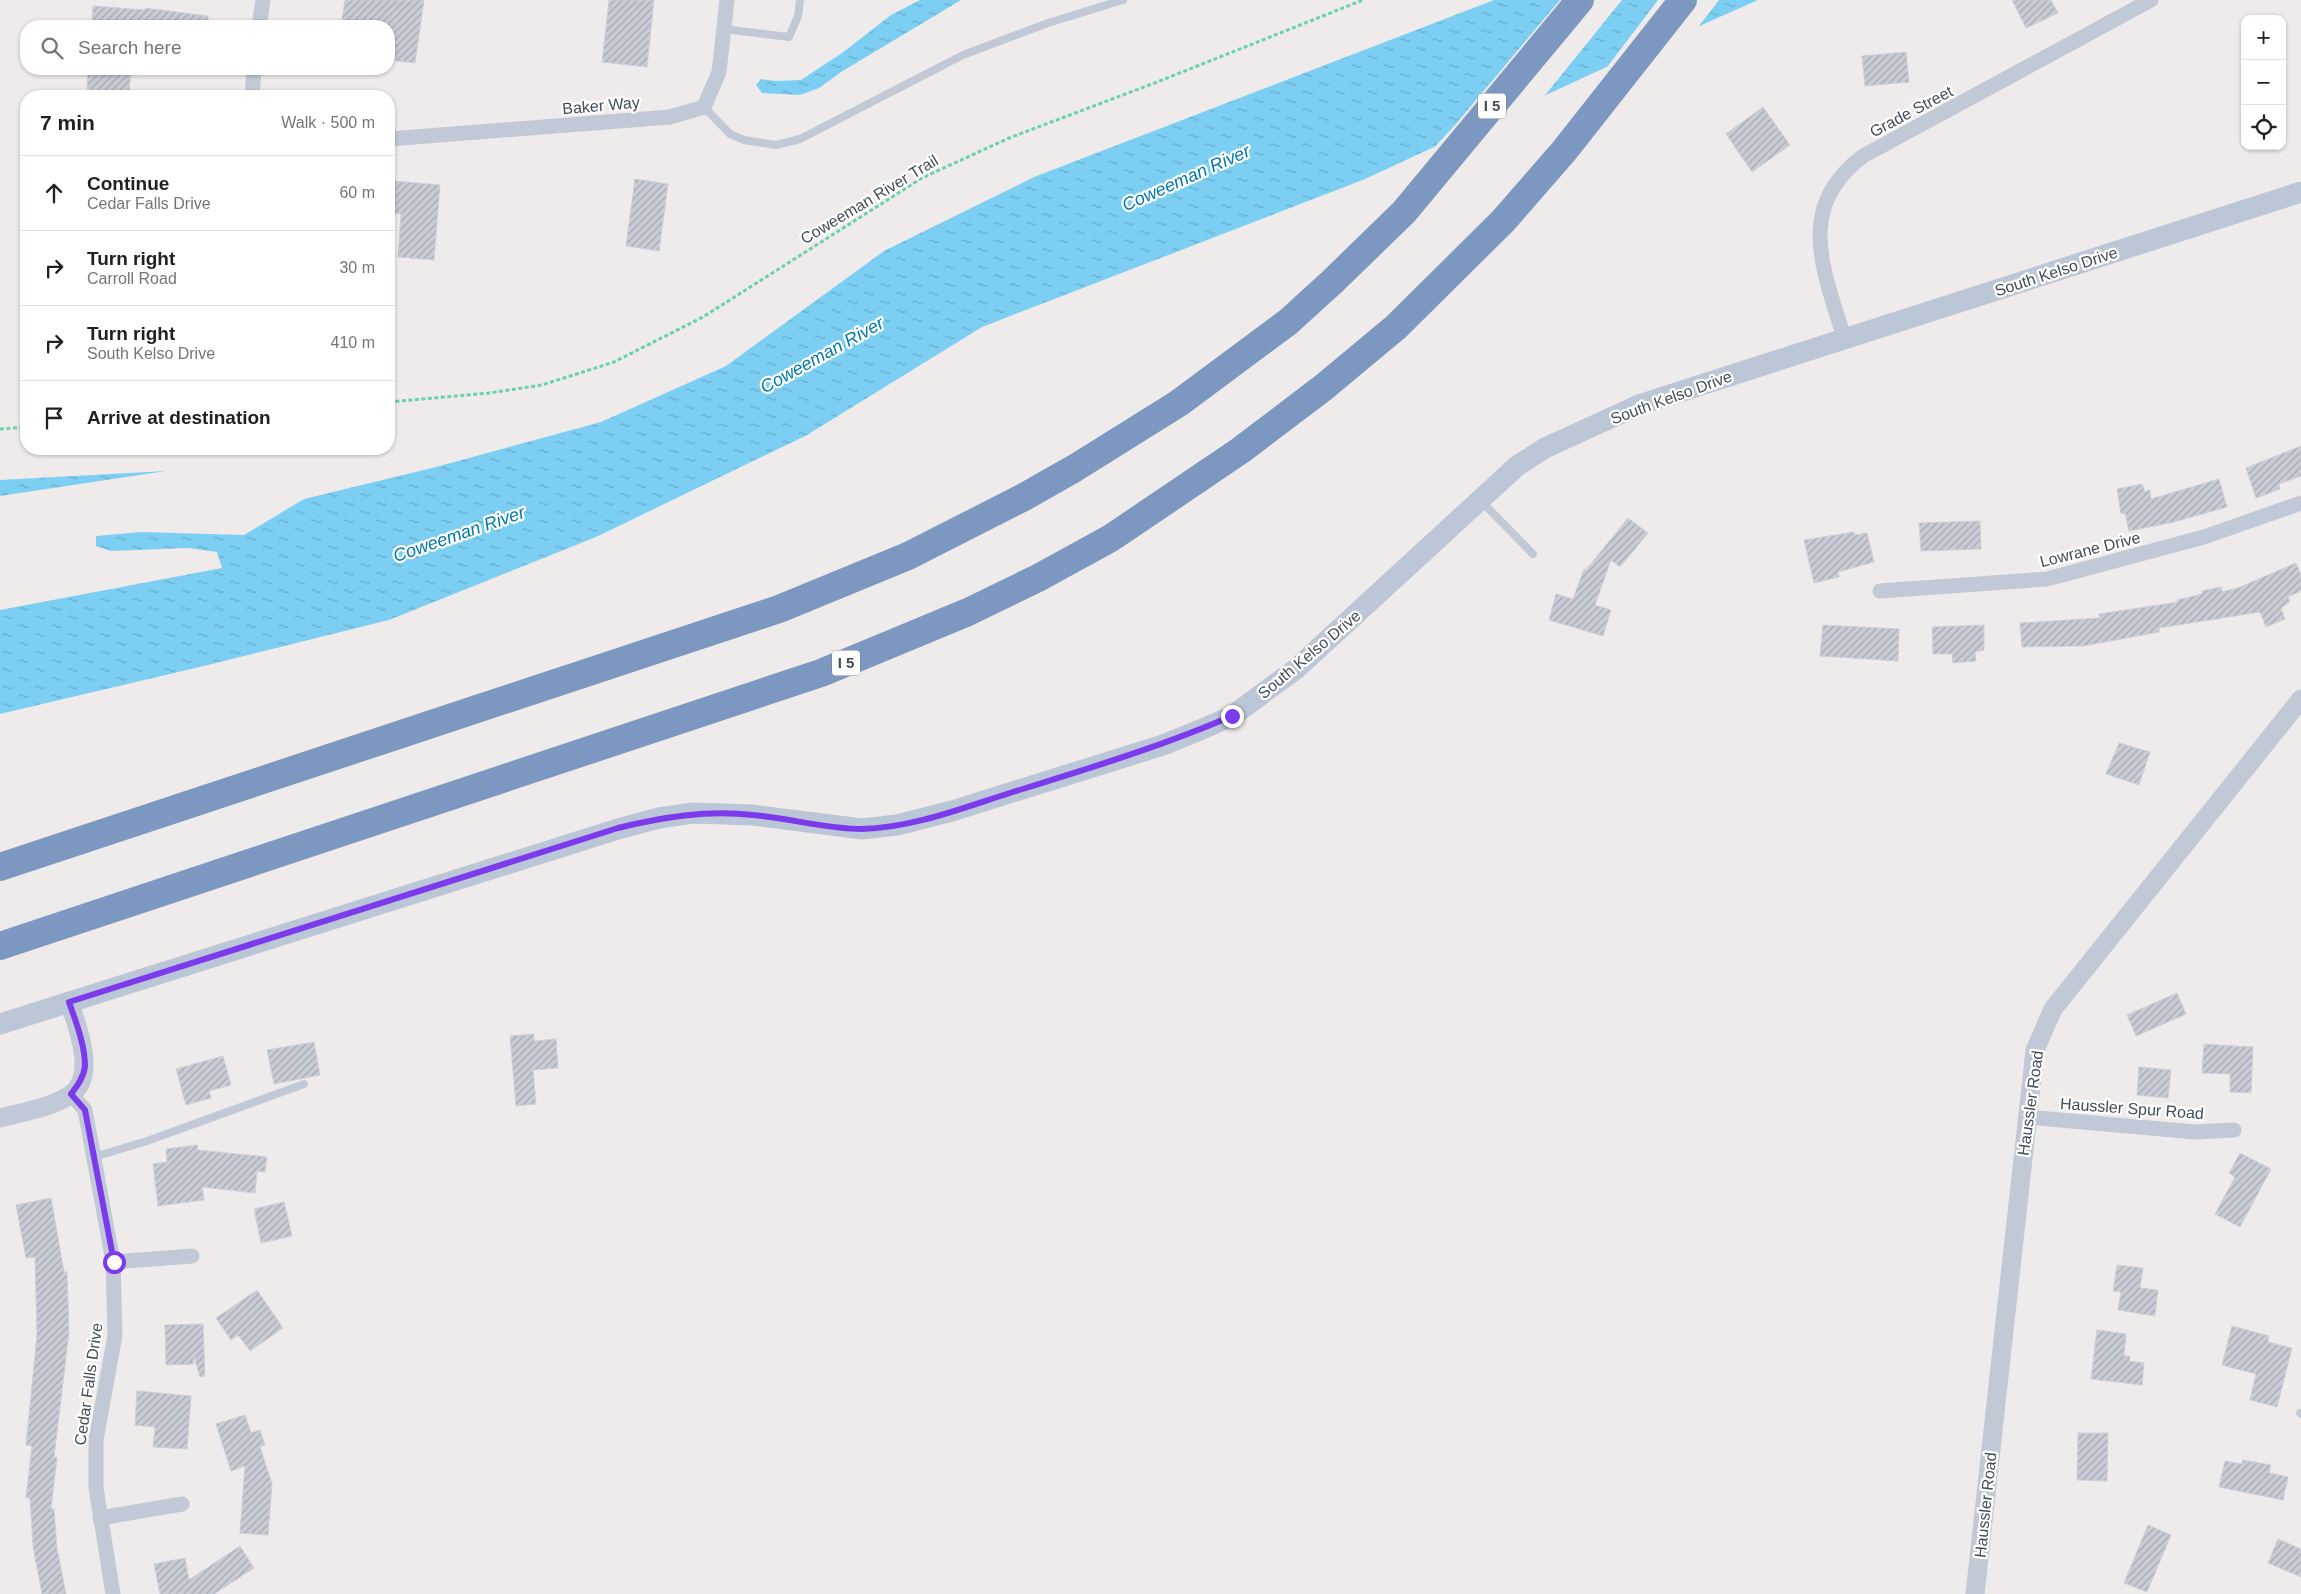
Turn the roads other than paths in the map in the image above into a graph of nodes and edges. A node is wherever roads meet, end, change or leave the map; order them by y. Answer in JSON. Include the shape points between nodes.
{"nodes":[{"id":1,"x":263,"y":0,"type":"edge"},
{"id":2,"x":727,"y":0,"type":"edge"},
{"id":3,"x":800,"y":0,"type":"edge"},
{"id":4,"x":1123,"y":0,"type":"edge"},
{"id":5,"x":1580,"y":0,"type":"edge"},
{"id":6,"x":1683,"y":0,"type":"edge"},
{"id":7,"x":2151,"y":0,"type":"edge"},
{"id":8,"x":260,"y":20,"type":"edge"},
{"id":9,"x":724,"y":29,"type":"junction"},
{"id":10,"x":254,"y":75,"type":"edge"},
{"id":11,"x":252,"y":90,"type":"edge"},
{"id":12,"x":704,"y":107,"type":"junction"},
{"id":13,"x":395,"y":139,"type":"edge"},
{"id":14,"x":2301,"y":192,"type":"edge"},
{"id":15,"x":1844,"y":338,"type":"junction"},
{"id":16,"x":1480,"y":500,"type":"junction"},
{"id":17,"x":2301,"y":503,"type":"edge"},
{"id":18,"x":1533,"y":554,"type":"dead end"},
{"id":19,"x":1880,"y":591,"type":"dead end"},
{"id":20,"x":2301,"y":699,"type":"edge"},
{"id":21,"x":0,"y":867,"type":"edge"},
{"id":22,"x":0,"y":946,"type":"edge"},
{"id":23,"x":69,"y":1002,"type":"junction"},
{"id":24,"x":0,"y":1024,"type":"edge"},
{"id":25,"x":304,"y":1084,"type":"dead end"},
{"id":26,"x":71,"y":1094,"type":"junction"},
{"id":27,"x":2027,"y":1117,"type":"junction"},
{"id":28,"x":0,"y":1118,"type":"edge"},
{"id":29,"x":2234,"y":1130,"type":"dead end"},
{"id":30,"x":94,"y":1157,"type":"junction"},
{"id":31,"x":192,"y":1256,"type":"dead end"},
{"id":32,"x":114,"y":1262,"type":"junction"},
{"id":33,"x":182,"y":1504,"type":"dead end"},
{"id":34,"x":100,"y":1518,"type":"junction"},
{"id":35,"x":114,"y":1594,"type":"edge"},
{"id":36,"x":1975,"y":1594,"type":"edge"}],
"edges":[{"from":1,"to":8,"type":"street"},
{"from":2,"to":9,"type":"street"},
{"from":3,"to":9,"type":"lane","via":[[798,16],[789,38]]},
{"from":4,"to":12,"type":"lane","via":[[1048,23],[963,55],[800,139],[776,145],[744,140],[730,134]]},
{"from":5,"to":21,"type":"highway","number":"I 5","via":[[1404,212],[1332,282],[1288,322],[1179,403],[1058,478],[908,556],[779,609]]},
{"from":6,"to":22,"type":"highway","number":"I 5","via":[[1564,151],[1503,221],[1396,326],[1324,387],[1241,450],[1111,538],[968,612],[821,673]]},
{"from":7,"to":15,"type":"street","name":"Grade Street","via":[[1863,156],[1846,169],[1822,210],[1819,233],[1822,262]]},
{"from":9,"to":12,"type":"street","via":[[719,72]]},
{"from":10,"to":11,"type":"street"},
{"from":12,"to":13,"type":"street","name":"Baker Way","via":[[670,117]]},
{"from":14,"to":15,"type":"main road","name":"South Kelso Drive"},
{"from":15,"to":16,"type":"main road","name":"South Kelso Drive","via":[[1638,405],[1546,448],[1517,466]]},
{"from":16,"to":18,"type":"lane"},
{"from":16,"to":23,"type":"main road","name":"South Kelso Drive","via":[[1296,669],[1232,716],[1163,745],[898,825],[862,829],[727,813],[659,818],[618,828]]},
{"from":17,"to":19,"type":"street","name":"Lowrane Drive","via":[[2204,537],[2048,579]]},
{"from":20,"to":27,"type":"street","name":"Haussler Road","via":[[2053,1009],[2035,1050]]},
{"from":23,"to":24,"type":"main road","name":"South Kelso Drive"},
{"from":23,"to":26,"type":"street","via":[[80,1036],[85,1068]]},
{"from":25,"to":30,"type":"lane"},
{"from":26,"to":28,"type":"street","via":[[49,1105]]},
{"from":26,"to":30,"type":"street","name":"Cedar Falls Drive","via":[[85,1110]]},
{"from":27,"to":29,"type":"street","name":"Haussler Spur Road","via":[[2195,1132]]},
{"from":27,"to":36,"type":"street","name":"Haussler Road"},
{"from":30,"to":32,"type":"street","name":"Cedar Falls Drive"},
{"from":31,"to":32,"type":"street"},
{"from":32,"to":34,"type":"street","name":"Cedar Falls Drive","via":[[115,1335],[96,1440]]},
{"from":33,"to":34,"type":"street"},
{"from":34,"to":35,"type":"street","name":"Cedar Falls Drive"}]}
